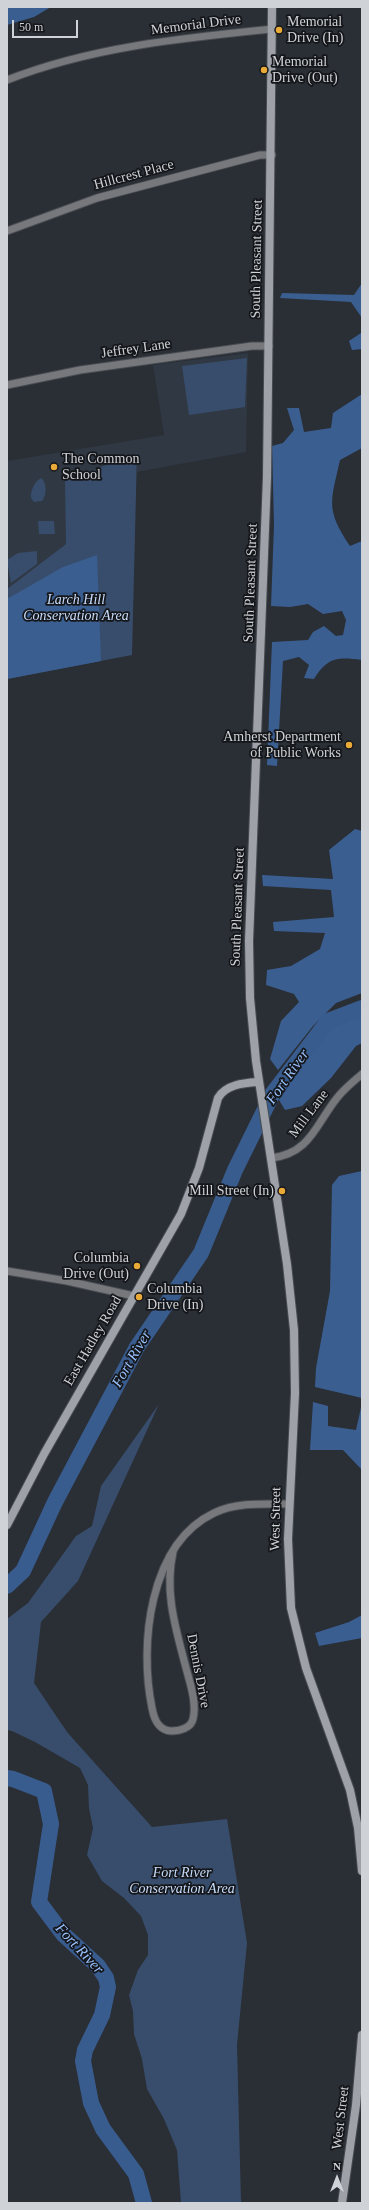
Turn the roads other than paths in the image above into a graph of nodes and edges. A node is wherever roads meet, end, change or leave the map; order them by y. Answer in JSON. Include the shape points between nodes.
{"nodes":[{"id":1,"x":272,"y":7,"type":"edge"},
{"id":2,"x":272,"y":29,"type":"junction"},
{"id":3,"x":7,"y":80,"type":"edge"},
{"id":4,"x":272,"y":155,"type":"junction"},
{"id":5,"x":7,"y":231,"type":"edge"},
{"id":6,"x":269,"y":346,"type":"junction"},
{"id":7,"x":7,"y":385,"type":"edge"},
{"id":8,"x":362,"y":1074,"type":"edge"},
{"id":9,"x":259,"y":1082,"type":"junction"},
{"id":10,"x":271,"y":1158,"type":"junction"},
{"id":11,"x":7,"y":1272,"type":"edge"},
{"id":12,"x":134,"y":1296,"type":"junction"},
{"id":13,"x":288,"y":1504,"type":"junction"},
{"id":14,"x":7,"y":1525,"type":"edge"},
{"id":15,"x":173,"y":1552,"type":"junction"},
{"id":16,"x":361,"y":1839,"type":"edge"},
{"id":17,"x":362,"y":1871,"type":"edge"},
{"id":18,"x":362,"y":2035,"type":"edge"},
{"id":19,"x":342,"y":2203,"type":"edge"}],
"edges":[{"from":1,"to":2,"type":"main road","name":"South Pleasant Street"},
{"from":2,"to":3,"type":"street","name":"Memorial Drive","via":[[104,50],[47,65]]},
{"from":2,"to":4,"type":"main road","name":"South Pleasant Street"},
{"from":4,"to":5,"type":"street","name":"Hillcrest Place","via":[[260,155],[97,198]]},
{"from":4,"to":6,"type":"main road","name":"South Pleasant Street"},
{"from":6,"to":7,"type":"street","name":"Jeffrey Lane","via":[[252,346],[98,367]]},
{"from":6,"to":9,"type":"main road","name":"South Pleasant Street","via":[[263,595],[249,955],[251,1016]]},
{"from":8,"to":10,"type":"street","name":"Mill Lane","via":[[338,1097],[305,1144],[289,1154]]},
{"from":9,"to":10,"type":"main road","name":"South Pleasant Street"},
{"from":9,"to":12,"type":"main road","name":"East Hadley Road","via":[[235,1085],[220,1095],[211,1118],[199,1168],[186,1202],[169,1237]]},
{"from":10,"to":13,"type":"main road","name":"West Street","via":[[289,1277],[295,1344],[295,1393]]},
{"from":11,"to":12,"type":"street","via":[[67,1281]]},
{"from":12,"to":14,"type":"main road","name":"East Hadley Road","via":[[44,1454]]},
{"from":13,"to":15,"type":"street","name":"Dennis Drive","via":[[235,1506],[214,1513],[190,1530]]},
{"from":13,"to":16,"type":"main road","name":"West Street","via":[[288,1580],[294,1629],[342,1765]]},
{"from":15,"to":15,"type":"street","name":"Dennis Drive","via":[[161,1572],[155,1590],[148,1650],[153,1712],[159,1726],[169,1731],[189,1726],[194,1713],[169,1593]]},
{"from":16,"to":17,"type":"main road","name":"West Street"},
{"from":18,"to":19,"type":"main road","name":"West Street","via":[[356,2104]]}]}
